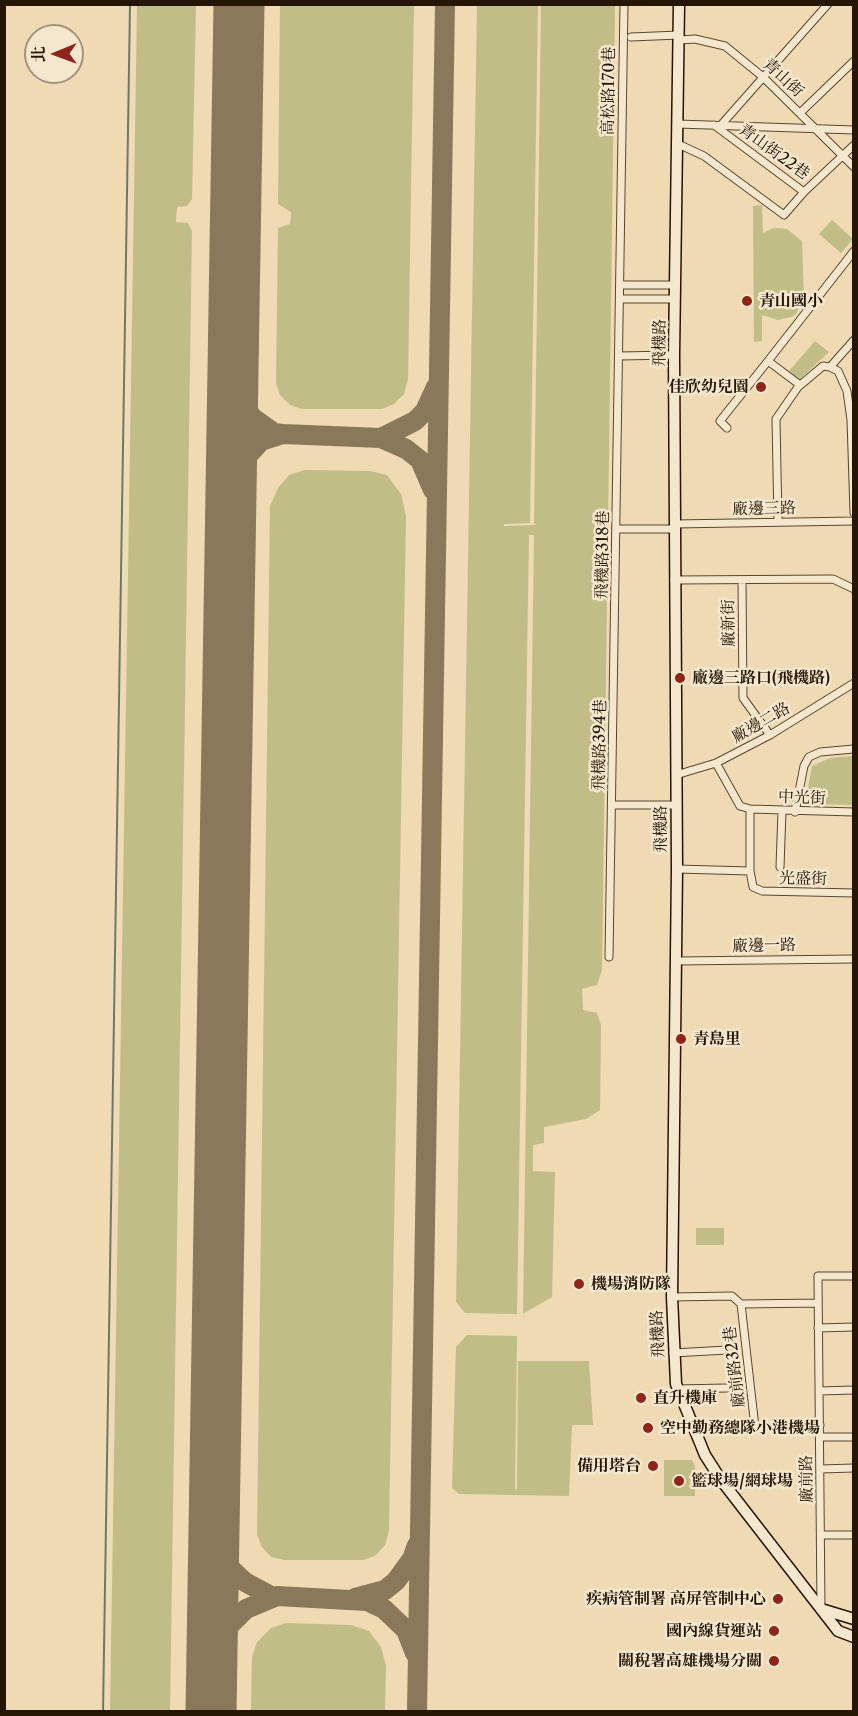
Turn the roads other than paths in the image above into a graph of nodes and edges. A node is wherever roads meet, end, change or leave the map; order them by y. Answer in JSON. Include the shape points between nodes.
{"nodes":[{"id":1,"x":624,"y":4,"type":"edge"},
{"id":2,"x":679,"y":4,"type":"edge"},
{"id":3,"x":828,"y":4,"type":"edge"},
{"id":4,"x":631,"y":37,"type":"dead end"},
{"id":5,"x":679,"y":38,"type":"junction"},
{"id":6,"x":854,"y":61,"type":"edge"},
{"id":7,"x":763,"y":77,"type":"junction"},
{"id":8,"x":800,"y":113,"type":"junction"},
{"id":9,"x":678,"y":124,"type":"junction"},
{"id":10,"x":717,"y":125,"type":"junction"},
{"id":11,"x":813,"y":129,"type":"junction"},
{"id":12,"x":854,"y":130,"type":"edge"},
{"id":13,"x":678,"y":144,"type":"junction"},
{"id":14,"x":854,"y":145,"type":"edge"},
{"id":15,"x":842,"y":156,"type":"junction"},
{"id":16,"x":854,"y":167,"type":"edge"},
{"id":17,"x":804,"y":192,"type":"junction"},
{"id":18,"x":854,"y":251,"type":"edge"},
{"id":19,"x":620,"y":285,"type":"junction"},
{"id":20,"x":675,"y":285,"type":"junction"},
{"id":21,"x":620,"y":299,"type":"junction"},
{"id":22,"x":675,"y":299,"type":"junction"},
{"id":23,"x":854,"y":340,"type":"edge"},
{"id":24,"x":674,"y":355,"type":"junction"},
{"id":25,"x":619,"y":356,"type":"junction"},
{"id":26,"x":768,"y":361,"type":"junction"},
{"id":27,"x":830,"y":367,"type":"junction"},
{"id":28,"x":800,"y":385,"type":"junction"},
{"id":29,"x":727,"y":428,"type":"dead end"},
{"id":30,"x":853,"y":450,"type":"edge"},
{"id":31,"x":854,"y":513,"type":"edge"},
{"id":32,"x":854,"y":521,"type":"edge"},
{"id":33,"x":778,"y":522,"type":"junction"},
{"id":34,"x":675,"y":526,"type":"junction"},
{"id":35,"x":617,"y":529,"type":"junction"},
{"id":36,"x":674,"y":580,"type":"junction"},
{"id":37,"x":742,"y":580,"type":"junction"},
{"id":38,"x":854,"y":589,"type":"edge"},
{"id":39,"x":854,"y":683,"type":"edge"},
{"id":40,"x":614,"y":685,"type":"joint"},
{"id":41,"x":770,"y":735,"type":"junction"},
{"id":42,"x":854,"y":749,"type":"edge"},
{"id":43,"x":716,"y":763,"type":"junction"},
{"id":44,"x":676,"y":775,"type":"junction"},
{"id":45,"x":613,"y":805,"type":"junction"},
{"id":46,"x":676,"y":805,"type":"junction"},
{"id":47,"x":750,"y":809,"type":"junction"},
{"id":48,"x":782,"y":811,"type":"junction"},
{"id":49,"x":795,"y":812,"type":"junction"},
{"id":50,"x":854,"y":812,"type":"edge"},
{"id":51,"x":780,"y":867,"type":"dead end"},
{"id":52,"x":676,"y":869,"type":"junction"},
{"id":53,"x":750,"y":871,"type":"junction"},
{"id":54,"x":854,"y":893,"type":"edge"},
{"id":55,"x":609,"y":957,"type":"dead end"},
{"id":56,"x":854,"y":959,"type":"edge"},
{"id":57,"x":676,"y":961,"type":"junction"},
{"id":58,"x":854,"y":1276,"type":"edge"},
{"id":59,"x":672,"y":1298,"type":"junction"},
{"id":60,"x":818,"y":1303,"type":"junction"},
{"id":61,"x":741,"y":1304,"type":"junction"},
{"id":62,"x":854,"y":1327,"type":"edge"},
{"id":63,"x":818,"y":1328,"type":"junction"},
{"id":64,"x":727,"y":1350,"type":"dead end"},
{"id":65,"x":673,"y":1353,"type":"junction"},
{"id":66,"x":727,"y":1388,"type":"dead end"},
{"id":67,"x":677,"y":1389,"type":"junction"},
{"id":68,"x":854,"y":1390,"type":"edge"},
{"id":69,"x":819,"y":1391,"type":"junction"},
{"id":70,"x":820,"y":1425,"type":"junction"},
{"id":71,"x":755,"y":1426,"type":"junction"},
{"id":72,"x":692,"y":1429,"type":"junction"},
{"id":73,"x":820,"y":1437,"type":"junction"},
{"id":74,"x":854,"y":1437,"type":"edge"},
{"id":75,"x":854,"y":1468,"type":"edge"},
{"id":76,"x":820,"y":1469,"type":"junction"},
{"id":77,"x":822,"y":1535,"type":"junction"},
{"id":78,"x":854,"y":1535,"type":"edge"},
{"id":79,"x":821,"y":1609,"type":"junction"},
{"id":80,"x":854,"y":1619,"type":"edge"},
{"id":81,"x":854,"y":1637,"type":"edge"}],
"edges":[{"from":1,"to":19,"type":"street","name":"高松路170巷"},
{"from":2,"to":5,"type":"street","name":"飛機路"},
{"from":3,"to":7,"type":"street","name":"青山街22巷"},
{"from":4,"to":5,"type":"street","name":"青山街"},
{"from":5,"to":7,"type":"street","name":"青山街","via":[[725,46]]},
{"from":5,"to":9,"type":"street","name":"飛機路"},
{"from":6,"to":8,"type":"street"},
{"from":7,"to":8,"type":"street","name":"青山街"},
{"from":7,"to":10,"type":"street","name":"青山街22巷"},
{"from":8,"to":11,"type":"street","name":"青山街"},
{"from":9,"to":10,"type":"street"},
{"from":9,"to":13,"type":"street","name":"飛機路"},
{"from":10,"to":11,"type":"street"},
{"from":10,"to":17,"type":"street","name":"青山街22巷"},
{"from":11,"to":12,"type":"street"},
{"from":11,"to":15,"type":"street","name":"青山街"},
{"from":13,"to":17,"type":"street","via":[[704,156],[784,215]]},
{"from":13,"to":20,"type":"street","name":"飛機路"},
{"from":14,"to":15,"type":"street","name":"青山街22巷"},
{"from":15,"to":16,"type":"street","name":"青山街"},
{"from":15,"to":17,"type":"street","name":"青山街22巷"},
{"from":18,"to":26,"type":"street"},
{"from":19,"to":20,"type":"street"},
{"from":19,"to":21,"type":"street","name":"高松路170巷"},
{"from":20,"to":22,"type":"street","name":"飛機路"},
{"from":21,"to":22,"type":"street"},
{"from":21,"to":25,"type":"street","name":"飛機路318巷"},
{"from":22,"to":24,"type":"street","name":"飛機路"},
{"from":23,"to":27,"type":"street"},
{"from":24,"to":25,"type":"street"},
{"from":24,"to":34,"type":"street","name":"飛機路"},
{"from":25,"to":35,"type":"street","name":"飛機路318巷"},
{"from":26,"to":28,"type":"street"},
{"from":26,"to":29,"type":"street","via":[[720,421]]},
{"from":27,"to":28,"type":"street","via":[[823,366]]},
{"from":27,"to":30,"type":"street","via":[[838,371],[848,391]]},
{"from":28,"to":33,"type":"street","via":[[776,418]]},
{"from":30,"to":31,"type":"street"},
{"from":32,"to":33,"type":"street","name":"廠邊三路"},
{"from":33,"to":34,"type":"street","name":"廠邊三路"},
{"from":34,"to":35,"type":"street","name":"廠邊三路"},
{"from":34,"to":36,"type":"street","name":"飛機路"},
{"from":35,"to":40,"type":"street","name":"飛機路318巷"},
{"from":36,"to":37,"type":"street"},
{"from":36,"to":44,"type":"street","name":"飛機路"},
{"from":37,"to":38,"type":"street","name":"廠新街","via":[[832,579]]},
{"from":37,"to":41,"type":"street","name":"廠新街","via":[[743,698]]},
{"from":39,"to":41,"type":"street","name":"廠邊二路"},
{"from":40,"to":45,"type":"street","name":"飛機路394巷"},
{"from":41,"to":43,"type":"street","name":"廠邊二路"},
{"from":42,"to":49,"type":"street","via":[[808,757]]},
{"from":43,"to":44,"type":"street","name":"廠邊二路"},
{"from":43,"to":47,"type":"street","via":[[740,806]]},
{"from":44,"to":46,"type":"street","name":"飛機路"},
{"from":45,"to":46,"type":"street"},
{"from":45,"to":55,"type":"street","name":"飛機路394巷"},
{"from":46,"to":52,"type":"street","name":"飛機路"},
{"from":47,"to":48,"type":"street","name":"中光街"},
{"from":47,"to":53,"type":"street"},
{"from":48,"to":49,"type":"street","name":"中光街"},
{"from":48,"to":51,"type":"street"},
{"from":49,"to":50,"type":"street","name":"中光街"},
{"from":52,"to":53,"type":"street"},
{"from":52,"to":57,"type":"street","name":"飛機路"},
{"from":53,"to":54,"type":"street","name":"光盛街","via":[[753,887],[762,891]]},
{"from":56,"to":57,"type":"street","name":"廠邊一路"},
{"from":57,"to":59,"type":"street","name":"飛機路"},
{"from":58,"to":60,"type":"street","name":"廠前路","via":[[818,1276]]},
{"from":59,"to":61,"type":"street","via":[[732,1296]]},
{"from":59,"to":65,"type":"street","name":"飛機路"},
{"from":60,"to":61,"type":"street"},
{"from":60,"to":63,"type":"street","name":"廠前路"},
{"from":61,"to":71,"type":"street","name":"廠前路32巷"},
{"from":62,"to":63,"type":"street"},
{"from":63,"to":69,"type":"street","name":"廠前路"},
{"from":64,"to":65,"type":"street"},
{"from":65,"to":67,"type":"street","name":"飛機路"},
{"from":66,"to":67,"type":"street"},
{"from":67,"to":72,"type":"street","name":"飛機路"},
{"from":68,"to":69,"type":"street"},
{"from":69,"to":70,"type":"street","name":"廠前路"},
{"from":70,"to":71,"type":"street","name":"廠前路32巷"},
{"from":70,"to":73,"type":"street","name":"廠前路"},
{"from":71,"to":72,"type":"street","name":"廠前路32巷"},
{"from":72,"to":79,"type":"street","name":"飛機路","via":[[721,1480]]},
{"from":73,"to":74,"type":"street"},
{"from":73,"to":76,"type":"street","name":"廠前路"},
{"from":75,"to":76,"type":"street"},
{"from":76,"to":77,"type":"street","name":"廠前路"},
{"from":77,"to":78,"type":"street"},
{"from":77,"to":79,"type":"street","name":"廠前路"},
{"from":79,"to":80,"type":"street"},
{"from":79,"to":81,"type":"street","name":"飛機路","via":[[838,1631]]}]}
